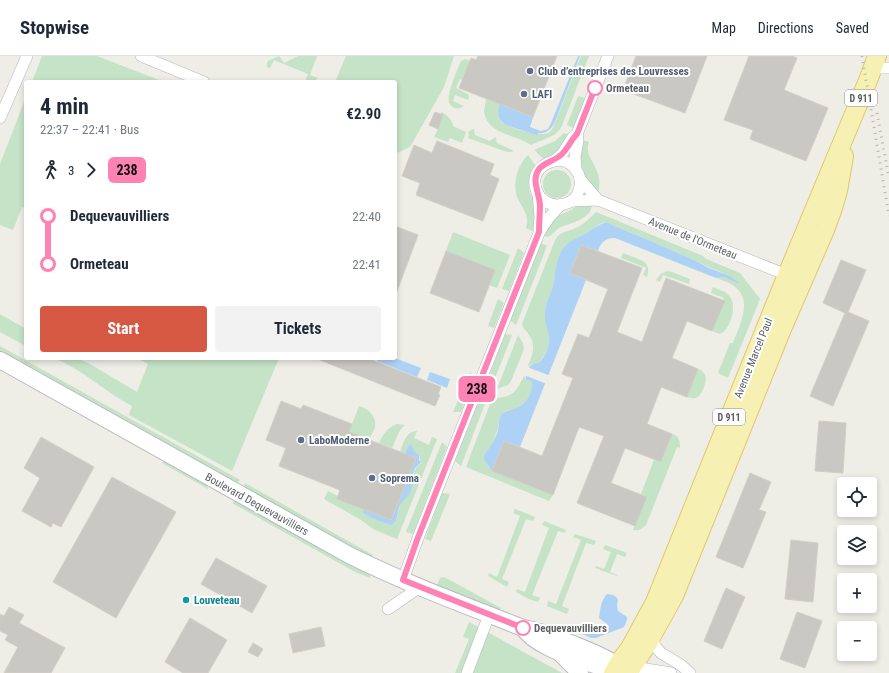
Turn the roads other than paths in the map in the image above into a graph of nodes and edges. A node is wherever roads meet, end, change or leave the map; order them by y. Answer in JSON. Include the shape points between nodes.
{"nodes":[{"id":1,"x":27,"y":56,"type":"edge"},
{"id":2,"x":141,"y":56,"type":"edge"},
{"id":3,"x":608,"y":56,"type":"edge"},
{"id":4,"x":880,"y":62,"type":"edge"},
{"id":5,"x":199,"y":80,"type":"edge"},
{"id":6,"x":0,"y":118,"type":"edge"},
{"id":7,"x":577,"y":134,"type":"junction"},
{"id":8,"x":554,"y":161,"type":"junction"},
{"id":9,"x":578,"y":174,"type":"junction"},
{"id":10,"x":538,"y":194,"type":"junction"},
{"id":11,"x":598,"y":200,"type":"junction"},
{"id":12,"x":567,"y":203,"type":"junction"},
{"id":13,"x":539,"y":232,"type":"junction"},
{"id":14,"x":795,"y":278,"type":"junction"},
{"id":15,"x":0,"y":360,"type":"edge"},
{"id":16,"x":403,"y":580,"type":"junction"},
{"id":17,"x":420,"y":587,"type":"junction"},
{"id":18,"x":388,"y":609,"type":"dead end"},
{"id":19,"x":489,"y":615,"type":"junction"},
{"id":20,"x":523,"y":628,"type":"junction"},
{"id":21,"x":652,"y":637,"type":"junction"},
{"id":22,"x":559,"y":652,"type":"junction"},
{"id":23,"x":622,"y":670,"type":"edge"},
{"id":24,"x":467,"y":673,"type":"edge"},
{"id":25,"x":580,"y":673,"type":"edge"},
{"id":26,"x":671,"y":673,"type":"edge"},
{"id":27,"x":690,"y":673,"type":"edge"}],
"edges":[{"from":1,"to":6,"type":"street"},
{"from":2,"to":5,"type":"street"},
{"from":3,"to":7,"type":"street"},
{"from":4,"to":14,"type":"main road","name":"Avenue Marcel Paul","number":"D 911","via":[[849,127]]},
{"from":7,"to":8,"type":"street","via":[[564,153]]},
{"from":7,"to":9,"type":"street","via":[[575,157]]},
{"from":8,"to":9,"type":"street","via":[[567,162]]},
{"from":8,"to":10,"type":"street","via":[[544,165],[536,175]]},
{"from":9,"to":11,"type":"street","name":"Avenue de l'Ormeteau"},
{"from":9,"to":12,"type":"street","via":[[578,192]]},
{"from":10,"to":12,"type":"street","via":[[548,203]]},
{"from":10,"to":13,"type":"street"},
{"from":11,"to":12,"type":"street","name":"Avenue de l'Ormeteau"},
{"from":11,"to":14,"type":"street","name":"Avenue de l'Ormeteau"},
{"from":12,"to":13,"type":"street","via":[[553,212]]},
{"from":13,"to":16,"type":"street"},
{"from":14,"to":21,"type":"main road","name":"Avenue Marcel Paul","number":"D 911","via":[[758,389],[674,596]]},
{"from":14,"to":23,"type":"main road","name":"Avenue Marcel Paul","number":"D 911","via":[[655,602],[630,648]]},
{"from":15,"to":16,"type":"main road","name":"Boulevard Dequevauvilliers","via":[[324,542]]},
{"from":16,"to":17,"type":"main road","name":"Boulevard Dequevauvilliers"},
{"from":17,"to":18,"type":"street"},
{"from":17,"to":19,"type":"main road","name":"Boulevard Dequevauvilliers"},
{"from":19,"to":20,"type":"main road","name":"Boulevard Dequevauvilliers"},
{"from":19,"to":24,"type":"street"},
{"from":20,"to":22,"type":"main road","name":"Boulevard Dequevauvilliers","via":[[528,636]]},
{"from":20,"to":23,"type":"main road","name":"Boulevard Dequevauvilliers","via":[[536,630],[600,655]]},
{"from":21,"to":23,"type":"main road","name":"Avenue Marcel Paul","number":"D 911"},
{"from":21,"to":27,"type":"street","via":[[661,653]]},
{"from":22,"to":23,"type":"main road","name":"Boulevard Dequevauvilliers","via":[[603,668]]},
{"from":22,"to":25,"type":"main road","name":"Boulevard Dequevauvilliers"},
{"from":23,"to":26,"type":"street","via":[[640,668]]}]}
